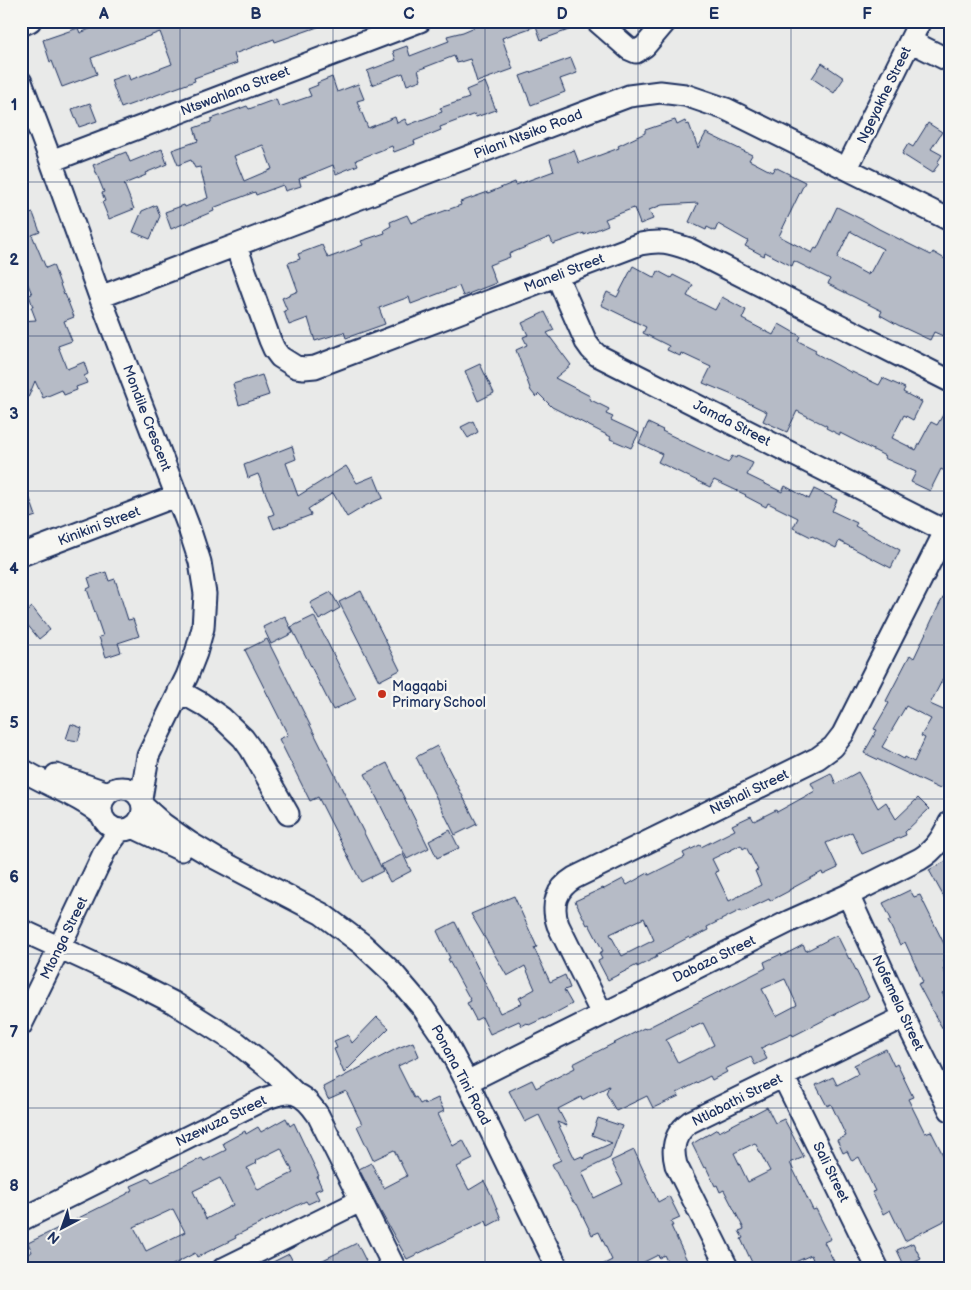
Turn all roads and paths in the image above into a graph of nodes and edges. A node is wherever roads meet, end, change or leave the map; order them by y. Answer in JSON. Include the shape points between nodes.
{"nodes":[{"id":1,"x":30,"y":21,"type":"edge"},
{"id":2,"x":420,"y":21,"type":"edge"},
{"id":3,"x":597,"y":21,"type":"edge"},
{"id":4,"x":666,"y":21,"type":"edge"},
{"id":5,"x":920,"y":21,"type":"edge"},
{"id":6,"x":21,"y":25,"type":"edge"},
{"id":7,"x":910,"y":41,"type":"junction"},
{"id":8,"x":950,"y":61,"type":"edge"},
{"id":9,"x":21,"y":82,"type":"edge"},
{"id":10,"x":51,"y":161,"type":"junction"},
{"id":11,"x":847,"y":168,"type":"junction"},
{"id":12,"x":950,"y":220,"type":"edge"},
{"id":13,"x":236,"y":246,"type":"junction"},
{"id":14,"x":558,"y":276,"type":"junction"},
{"id":15,"x":100,"y":297,"type":"junction"},
{"id":16,"x":950,"y":381,"type":"edge"},
{"id":17,"x":176,"y":496,"type":"junction"},
{"id":18,"x":948,"y":526,"type":"edge"},
{"id":19,"x":21,"y":555,"type":"edge"},
{"id":20,"x":179,"y":691,"type":"junction"},
{"id":21,"x":148,"y":756,"type":"junction"},
{"id":22,"x":21,"y":761,"type":"edge"},
{"id":23,"x":21,"y":769,"type":"edge"},
{"id":24,"x":114,"y":790,"type":"junction"},
{"id":25,"x":142,"y":802,"type":"junction"},
{"id":26,"x":288,"y":814,"type":"dead end"},
{"id":27,"x":950,"y":822,"type":"edge"},
{"id":28,"x":116,"y":824,"type":"junction"},
{"id":29,"x":215,"y":858,"type":"junction"},
{"id":30,"x":848,"y":895,"type":"junction"},
{"id":31,"x":21,"y":930,"type":"edge"},
{"id":32,"x":60,"y":948,"type":"junction"},
{"id":33,"x":602,"y":1014,"type":"junction"},
{"id":34,"x":904,"y":1017,"type":"junction"},
{"id":35,"x":21,"y":1024,"type":"edge"},
{"id":36,"x":783,"y":1076,"type":"junction"},
{"id":37,"x":467,"y":1082,"type":"junction"},
{"id":38,"x":296,"y":1094,"type":"junction"},
{"id":39,"x":950,"y":1110,"type":"edge"},
{"id":40,"x":360,"y":1201,"type":"junction"},
{"id":41,"x":21,"y":1220,"type":"edge"},
{"id":42,"x":555,"y":1268,"type":"edge"},
{"id":43,"x":223,"y":1269,"type":"edge"},
{"id":44,"x":395,"y":1269,"type":"edge"},
{"id":45,"x":728,"y":1269,"type":"edge"},
{"id":46,"x":878,"y":1269,"type":"edge"}],
"edges":[{"from":1,"to":6,"type":"street"},
{"from":2,"to":10,"type":"street","name":"Ntswahlana Street"},
{"from":3,"to":4,"type":"street","via":[[636,52]]},
{"from":5,"to":7,"type":"street","name":"Ngeyakhe Street"},
{"from":7,"to":8,"type":"street"},
{"from":7,"to":11,"type":"street","name":"Ngeyakhe Street"},
{"from":9,"to":10,"type":"street","name":"Mondile Crescent"},
{"from":10,"to":15,"type":"street","name":"Mondile Crescent"},
{"from":11,"to":12,"type":"street","name":"Pilani Ntsiko Road"},
{"from":11,"to":13,"type":"street","name":"Pilani Ntsiko Road","via":[[726,109],[660,92],[629,96]]},
{"from":13,"to":14,"type":"street","name":"Maneli Street","via":[[274,349],[288,362],[304,368],[315,367]]},
{"from":13,"to":15,"type":"street","name":"Pilani Ntsiko Road"},
{"from":14,"to":16,"type":"street","name":"Maneli Street","via":[[640,244],[655,241],[676,244]]},
{"from":14,"to":18,"type":"street","name":"Jamda Street","via":[[586,342],[597,355]]},
{"from":15,"to":17,"type":"street","name":"Mondile Crescent"},
{"from":17,"to":19,"type":"street","name":"Kinikini Street"},
{"from":17,"to":20,"type":"street","name":"Mondile Crescent","via":[[200,562],[205,594],[201,636]]},
{"from":18,"to":33,"type":"street","name":"Ntshali Street","via":[[843,734],[833,747],[818,758],[574,878],[561,889],[554,906],[555,916]]},
{"from":20,"to":21,"type":"street","name":"Mondile Crescent"},
{"from":20,"to":26,"type":"street","via":[[222,718],[243,738]]},
{"from":21,"to":24,"type":"street","name":"Mondile Crescent"},
{"from":21,"to":25,"type":"street","name":"Mondile Crescent"},
{"from":22,"to":24,"type":"street","name":"Ponana Tini Road"},
{"from":23,"to":28,"type":"street","name":"Ponana Tini Road","via":[[90,805]]},
{"from":24,"to":25,"type":"street","name":"Ponana Tini Road","via":[[132,790]]},
{"from":24,"to":28,"type":"street","via":[[103,799],[101,807]]},
{"from":25,"to":28,"type":"street","via":[[141,818]]},
{"from":25,"to":29,"type":"street","name":"Ponana Tini Road","via":[[163,824]]},
{"from":27,"to":30,"type":"street","name":"Dabaza Street","via":[[930,853]]},
{"from":28,"to":29,"type":"street","name":"Ponana Tini Road","via":[[184,852]]},
{"from":28,"to":32,"type":"street","name":"Mtonga Street"},
{"from":29,"to":37,"type":"street","name":"Ponana Tini Road","via":[[322,914],[362,944],[423,1008]]},
{"from":30,"to":33,"type":"street","name":"Dabaza Street"},
{"from":30,"to":34,"type":"street","name":"Nofemela Street"},
{"from":31,"to":32,"type":"street"},
{"from":32,"to":35,"type":"street","name":"Mtonga Street"},
{"from":32,"to":38,"type":"street","via":[[174,1002],[236,1042]]},
{"from":33,"to":37,"type":"street","name":"Dabaza Street"},
{"from":34,"to":36,"type":"street","name":"Ntlabathi Street"},
{"from":34,"to":39,"type":"street","name":"Nofemela Street"},
{"from":36,"to":45,"type":"street","name":"Ntlabathi Street","via":[[690,1122],[676,1140],[673,1150],[676,1164]]},
{"from":36,"to":46,"type":"street","name":"Sali Street"},
{"from":37,"to":42,"type":"street","name":"Ponana Tini Road"},
{"from":38,"to":40,"type":"street","via":[[309,1102],[318,1115]]},
{"from":38,"to":41,"type":"street","name":"Nzewuza Street","via":[[282,1093],[262,1100]]},
{"from":40,"to":43,"type":"street"},
{"from":40,"to":44,"type":"street"}]}
